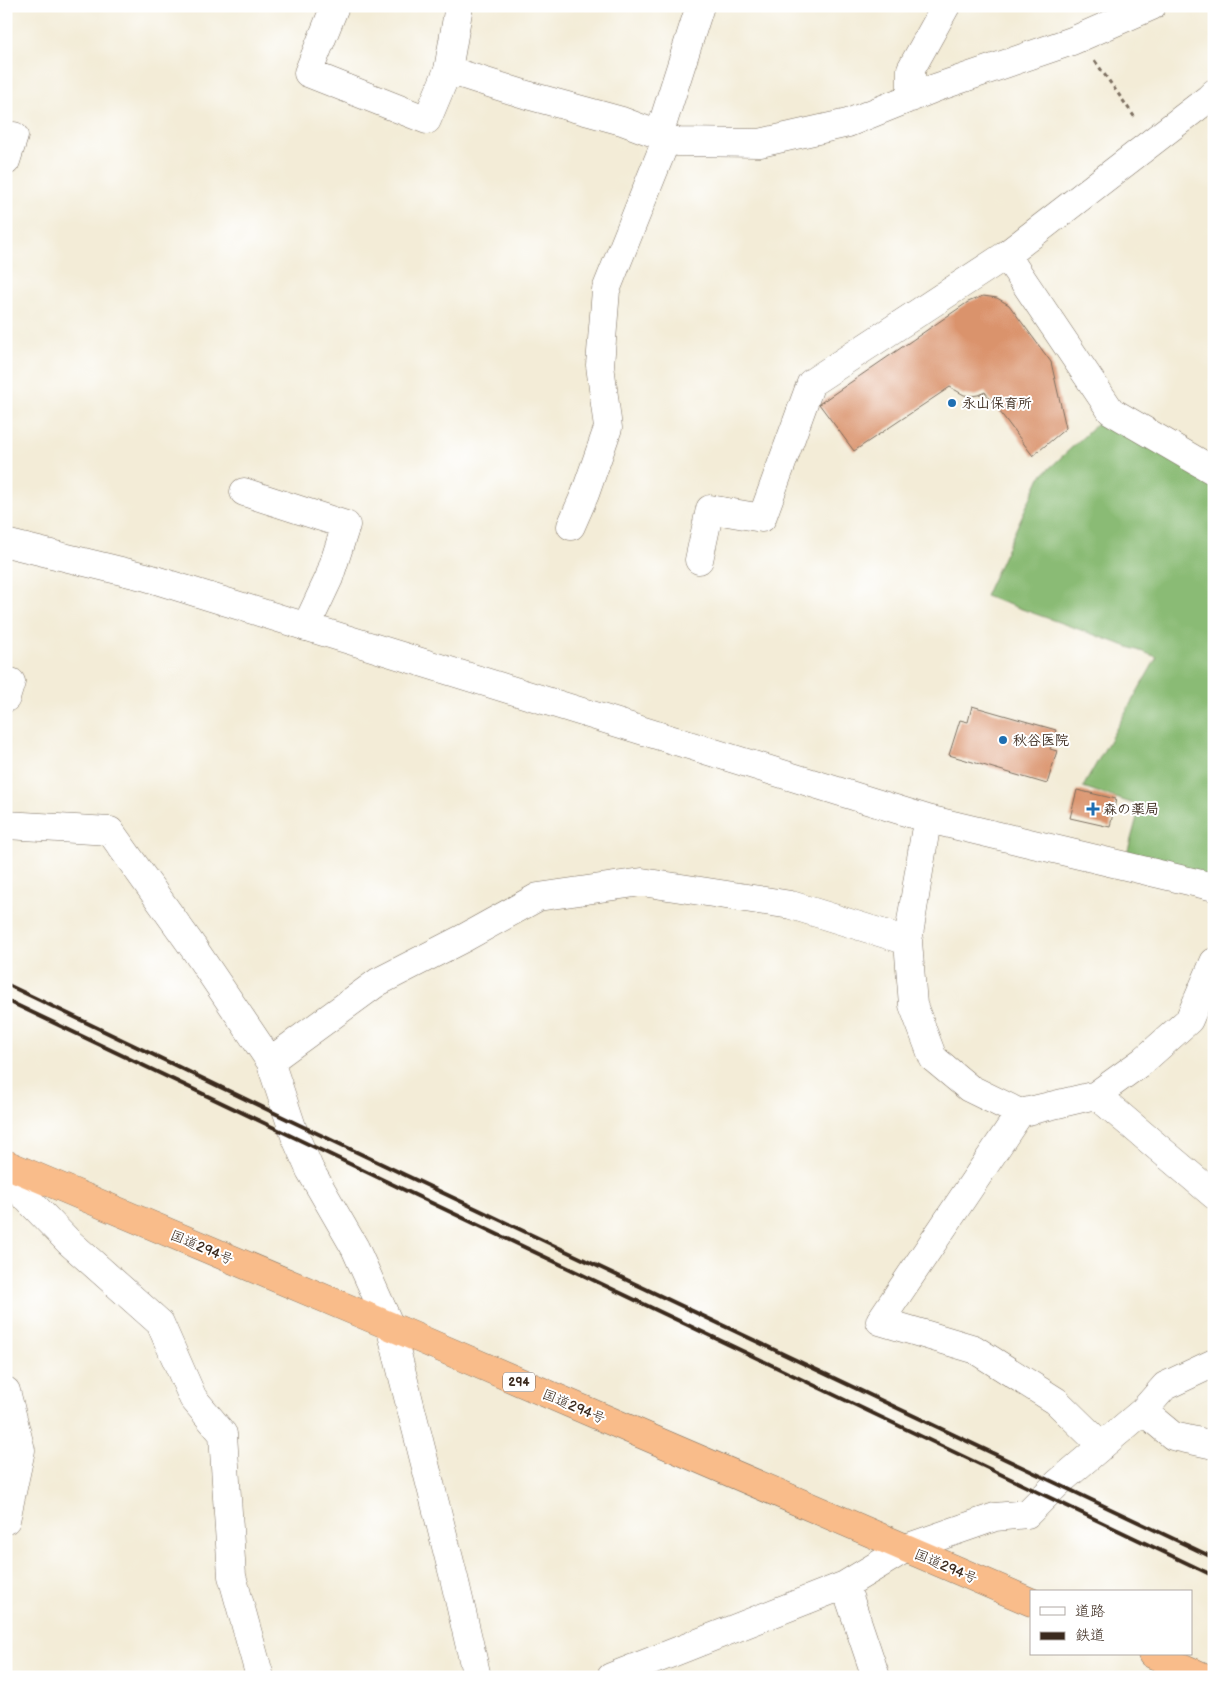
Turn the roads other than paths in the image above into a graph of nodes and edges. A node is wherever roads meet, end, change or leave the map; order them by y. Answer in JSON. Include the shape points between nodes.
{"nodes":[{"id":1,"x":335,"y":6,"type":"edge"},
{"id":2,"x":459,"y":6,"type":"edge"},
{"id":3,"x":700,"y":6,"type":"edge"},
{"id":4,"x":946,"y":6,"type":"edge"},
{"id":5,"x":1152,"y":6,"type":"edge"},
{"id":6,"x":1110,"y":14,"type":"edge"},
{"id":7,"x":448,"y":70,"type":"junction"},
{"id":8,"x":1214,"y":93,"type":"edge"},
{"id":9,"x":911,"y":98,"type":"junction"},
{"id":10,"x":663,"y":136,"type":"junction"},
{"id":11,"x":1006,"y":255,"type":"junction"},
{"id":12,"x":1214,"y":471,"type":"edge"},
{"id":13,"x":244,"y":492,"type":"dead end"},
{"id":14,"x":572,"y":526,"type":"dead end"},
{"id":15,"x":6,"y":543,"type":"edge"},
{"id":16,"x":699,"y":560,"type":"dead end"},
{"id":17,"x":306,"y":627,"type":"junction"},
{"id":18,"x":6,"y":825,"type":"edge"},
{"id":19,"x":925,"y":833,"type":"dead end"},
{"id":20,"x":1214,"y":887,"type":"edge"},
{"id":21,"x":908,"y":941,"type":"junction"},
{"id":22,"x":1214,"y":962,"type":"edge"},
{"id":23,"x":270,"y":1061,"type":"junction"},
{"id":24,"x":1096,"y":1095,"type":"junction"},
{"id":25,"x":1020,"y":1113,"type":"junction"},
{"id":26,"x":6,"y":1164,"type":"edge"},
{"id":27,"x":6,"y":1177,"type":"edge"},
{"id":28,"x":1214,"y":1195,"type":"edge"},
{"id":29,"x":390,"y":1326,"type":"junction"},
{"id":30,"x":1214,"y":1362,"type":"edge"},
{"id":31,"x":6,"y":1390,"type":"edge"},
{"id":32,"x":1143,"y":1411,"type":"junction"},
{"id":33,"x":1214,"y":1445,"type":"edge"},
{"id":34,"x":1102,"y":1446,"type":"junction"},
{"id":35,"x":6,"y":1520,"type":"edge"},
{"id":36,"x":906,"y":1548,"type":"junction"},
{"id":37,"x":845,"y":1585,"type":"junction"},
{"id":38,"x":1030,"y":1602,"type":"edge"},
{"id":39,"x":1157,"y":1656,"type":"edge"},
{"id":40,"x":260,"y":1677,"type":"edge"},
{"id":41,"x":477,"y":1677,"type":"edge"},
{"id":42,"x":611,"y":1677,"type":"edge"},
{"id":43,"x":876,"y":1677,"type":"edge"},
{"id":44,"x":1204,"y":1677,"type":"edge"}],
"edges":[{"from":1,"to":7,"type":"street","via":[[308,74],[427,120]]},
{"from":2,"to":7,"type":"street"},
{"from":3,"to":10,"type":"street"},
{"from":4,"to":9,"type":"street","via":[[911,69]]},
{"from":5,"to":6,"type":"street"},
{"from":6,"to":9,"type":"street","via":[[1078,38]]},
{"from":7,"to":10,"type":"street"},
{"from":8,"to":11,"type":"street"},
{"from":9,"to":10,"type":"street","via":[[848,123],[760,143],[678,142]]},
{"from":10,"to":14,"type":"street","via":[[606,290],[600,366],[608,428]]},
{"from":11,"to":12,"type":"street","via":[[1111,411]]},
{"from":11,"to":16,"type":"street","via":[[811,383],[762,518],[710,509]]},
{"from":13,"to":17,"type":"street","via":[[346,525],[329,578]]},
{"from":15,"to":17,"type":"street","via":[[146,577]]},
{"from":17,"to":20,"type":"street","via":[[928,819]]},
{"from":18,"to":23,"type":"street","via":[[110,831]]},
{"from":19,"to":21,"type":"street"},
{"from":21,"to":23,"type":"street","via":[[791,905],[642,882],[538,897],[378,982]]},
{"from":21,"to":25,"type":"street","via":[[914,1005],[932,1058],[969,1088]]},
{"from":22,"to":24,"type":"street","via":[[1189,1020],[1144,1061]]},
{"from":23,"to":29,"type":"street","via":[[302,1153],[355,1248]]},
{"from":24,"to":25,"type":"street"},
{"from":24,"to":28,"type":"street"},
{"from":25,"to":34,"type":"street","via":[[880,1321],[974,1348],[1056,1401]]},
{"from":26,"to":29,"type":"highway","name":"国道294号","number":"294"},
{"from":27,"to":40,"type":"street","via":[[69,1242],[160,1323],[193,1398],[223,1434],[232,1576]]},
{"from":29,"to":36,"type":"highway","name":"国道294号","number":"294"},
{"from":29,"to":41,"type":"street"},
{"from":30,"to":32,"type":"street","via":[[1165,1386]]},
{"from":31,"to":35,"type":"street","via":[[21,1450]]},
{"from":32,"to":33,"type":"street","via":[[1173,1436]]},
{"from":32,"to":34,"type":"street"},
{"from":34,"to":36,"type":"street","via":[[1027,1514],[994,1517]]},
{"from":36,"to":37,"type":"street"},
{"from":36,"to":38,"type":"highway","name":"国道294号","number":"294"},
{"from":37,"to":42,"type":"street"},
{"from":37,"to":43,"type":"street"},
{"from":39,"to":44,"type":"highway"}]}
